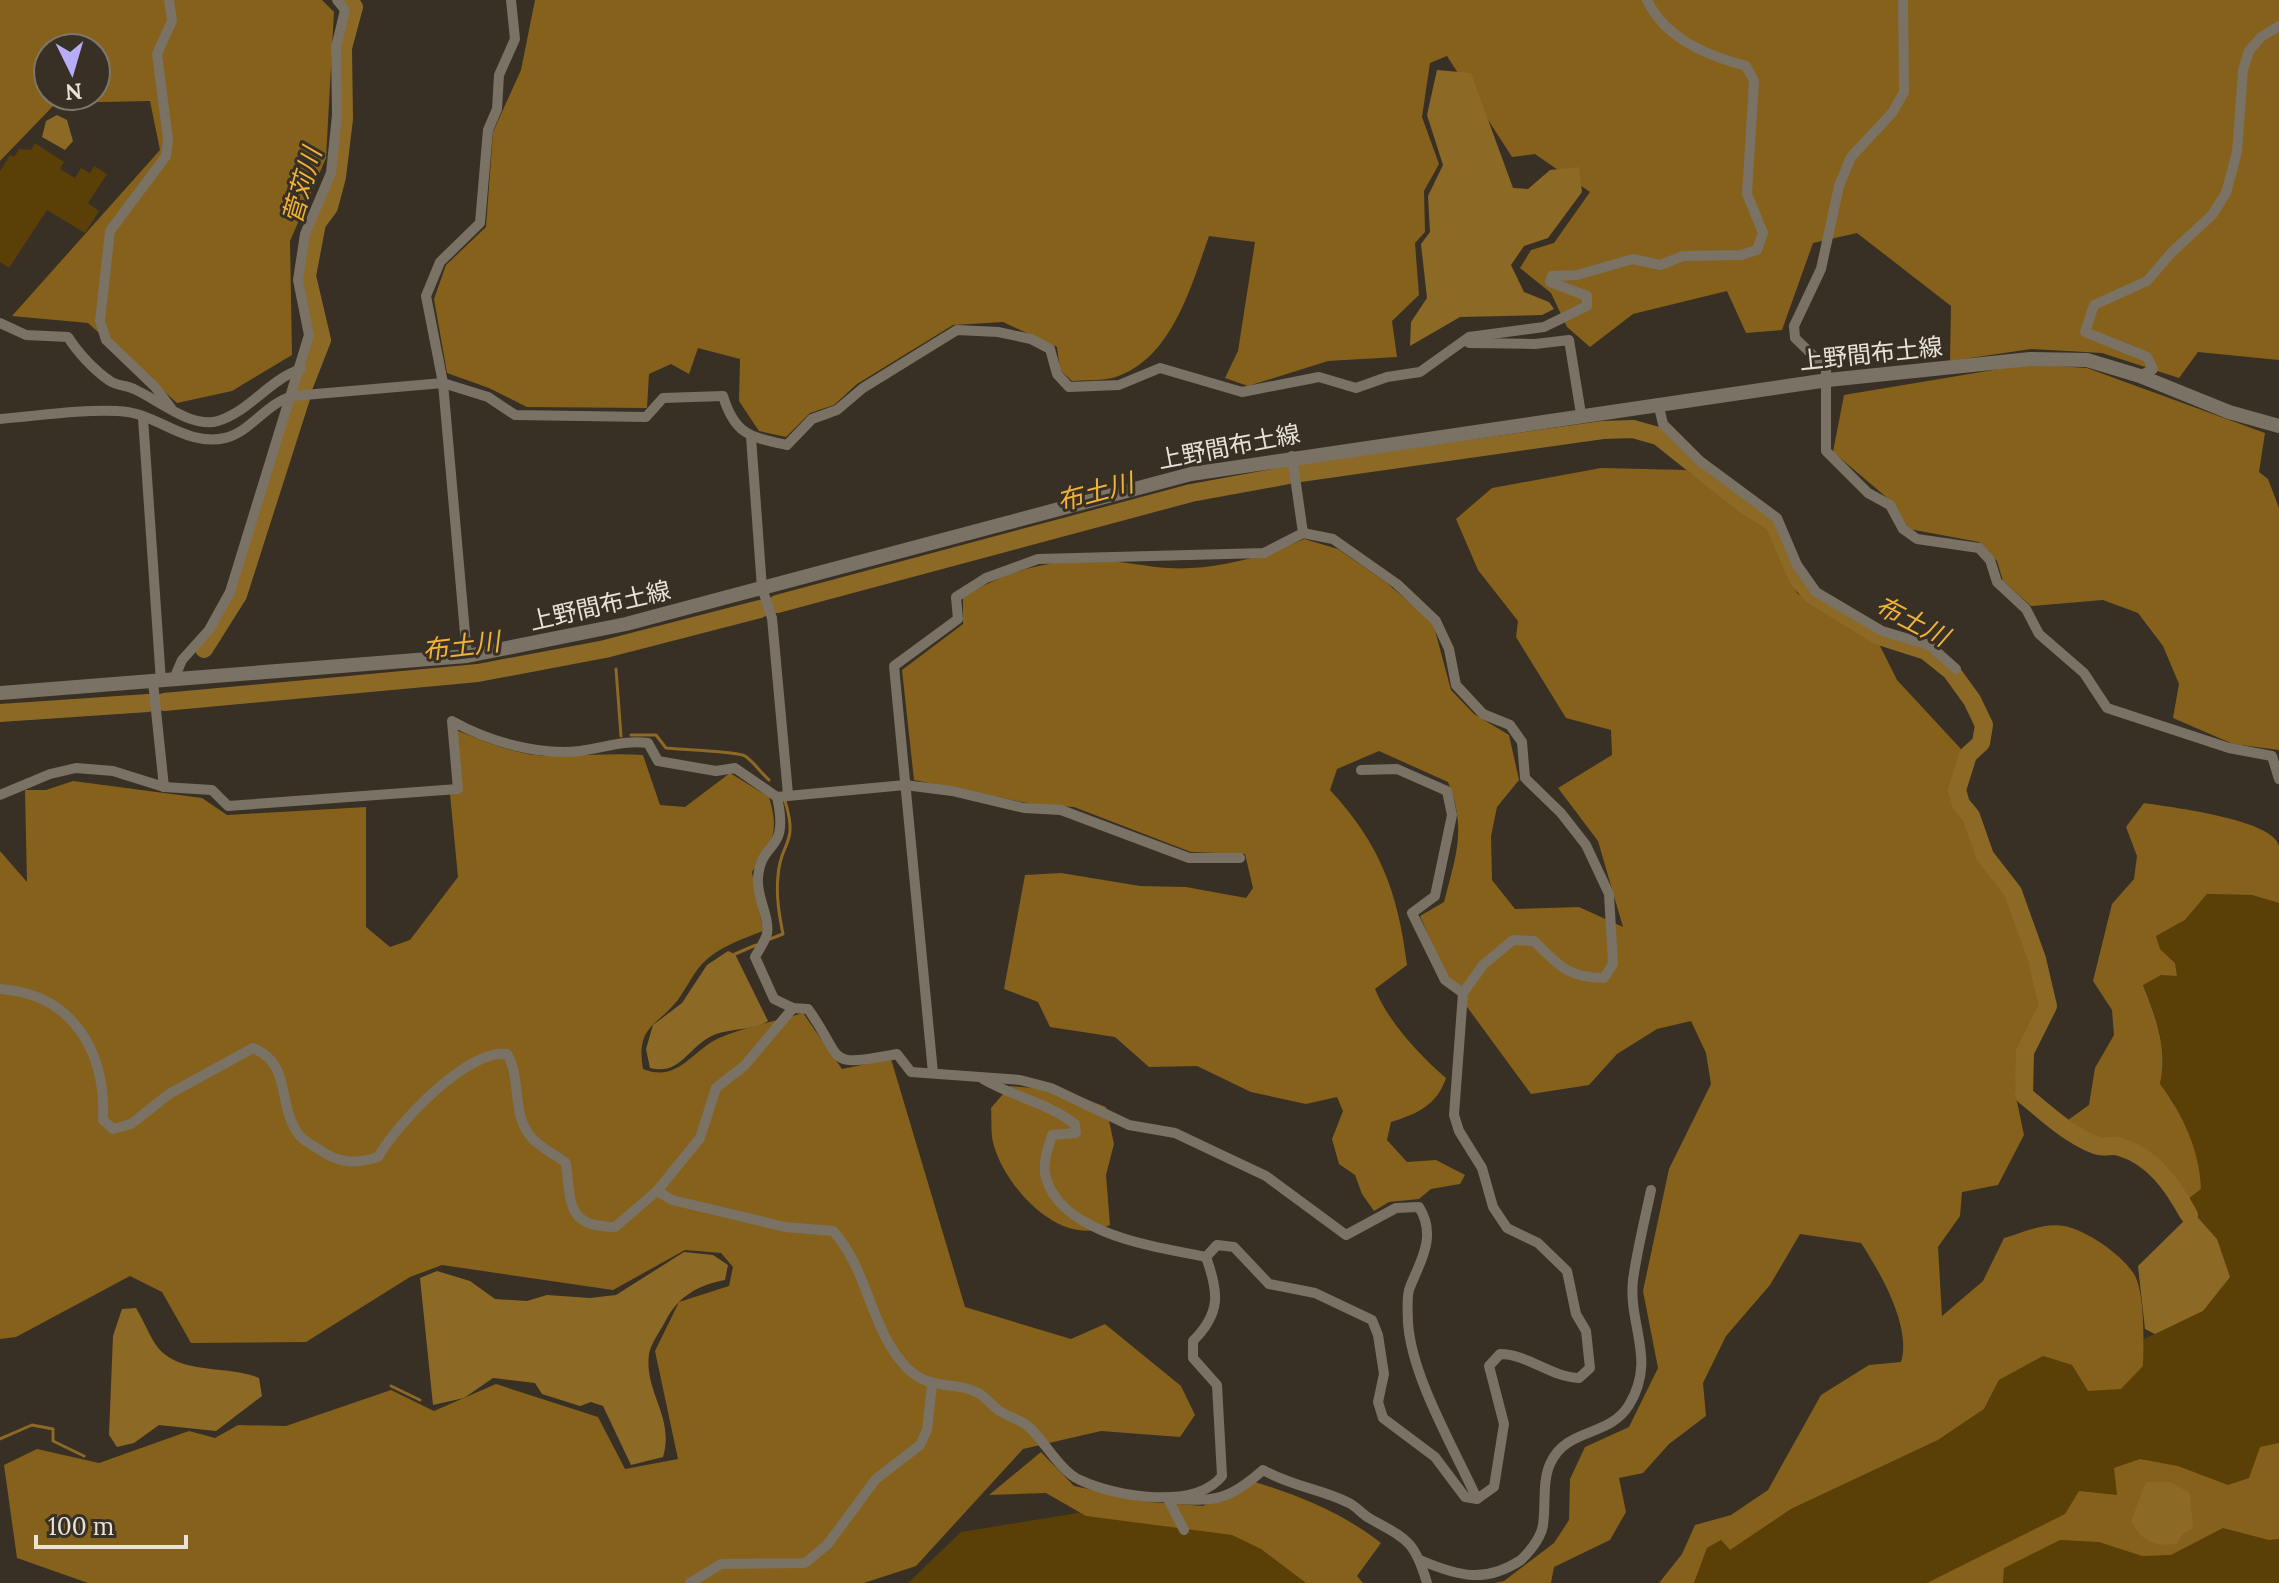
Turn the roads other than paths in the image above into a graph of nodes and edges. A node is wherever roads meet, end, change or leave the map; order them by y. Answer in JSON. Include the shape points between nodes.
{"nodes":[{"id":1,"x":169,"y":0,"type":"edge"},
{"id":2,"x":337,"y":0,"type":"edge"},
{"id":3,"x":511,"y":0,"type":"edge"},
{"id":4,"x":1647,"y":0,"type":"edge"},
{"id":5,"x":1903,"y":0,"type":"edge"},
{"id":6,"x":2279,"y":26,"type":"edge"},
{"id":7,"x":0,"y":323,"type":"edge"},
{"id":8,"x":1455,"y":348,"type":"junction"},
{"id":9,"x":301,"y":369,"type":"junction"},
{"id":10,"x":2140,"y":376,"type":"junction"},
{"id":11,"x":1828,"y":380,"type":"junction"},
{"id":12,"x":443,"y":383,"type":"junction"},
{"id":13,"x":293,"y":396,"type":"junction"},
{"id":14,"x":1658,"y":403,"type":"junction"},
{"id":15,"x":171,"y":408,"type":"junction"},
{"id":16,"x":1581,"y":414,"type":"junction"},
{"id":17,"x":143,"y":418,"type":"junction"},
{"id":18,"x":0,"y":419,"type":"edge"},
{"id":19,"x":2279,"y":426,"type":"edge"},
{"id":20,"x":751,"y":437,"type":"junction"},
{"id":21,"x":1292,"y":456,"type":"junction"},
{"id":22,"x":1303,"y":533,"type":"junction"},
{"id":23,"x":762,"y":588,"type":"junction"},
{"id":24,"x":467,"y":656,"type":"junction"},
{"id":25,"x":1956,"y":669,"type":"dead end"},
{"id":26,"x":162,"y":682,"type":"junction"},
{"id":27,"x":0,"y":693,"type":"edge"},
{"id":28,"x":1361,"y":770,"type":"dead end"},
{"id":29,"x":2279,"y":779,"type":"edge"},
{"id":30,"x":905,"y":785,"type":"junction"},
{"id":31,"x":164,"y":787,"type":"junction"},
{"id":32,"x":0,"y":795,"type":"edge"},
{"id":33,"x":782,"y":796,"type":"junction"},
{"id":34,"x":1240,"y":858,"type":"dead end"},
{"id":35,"x":0,"y":989,"type":"edge"},
{"id":36,"x":1463,"y":993,"type":"junction"},
{"id":37,"x":793,"y":1008,"type":"junction"},
{"id":38,"x":933,"y":1073,"type":"junction"},
{"id":39,"x":978,"y":1076,"type":"junction"},
{"id":40,"x":1651,"y":1190,"type":"dead end"},
{"id":41,"x":657,"y":1191,"type":"junction"},
{"id":42,"x":1206,"y":1257,"type":"junction"},
{"id":43,"x":932,"y":1385,"type":"junction"},
{"id":44,"x":1168,"y":1499,"type":"junction"},
{"id":45,"x":1477,"y":1499,"type":"junction"},
{"id":46,"x":1184,"y":1530,"type":"dead end"},
{"id":47,"x":1420,"y":1560,"type":"junction"},
{"id":48,"x":690,"y":1583,"type":"edge"},
{"id":49,"x":1427,"y":1583,"type":"edge"}],
"edges":[{"from":1,"to":15,"type":"street","via":[[172,21],[157,54],[166,156],[110,231],[100,321],[106,340]]},
{"from":2,"to":9,"type":"street","via":[[345,10],[336,48],[331,173],[305,234],[298,280],[309,335]]},
{"from":3,"to":12,"type":"street","via":[[515,39],[499,75],[497,109],[488,130],[480,223],[440,262],[426,296]]},
{"from":4,"to":8,"type":"street","via":[[1655,16],[1678,36],[1705,54],[1746,66],[1754,81],[1747,194],[1763,233],[1757,250],[1683,256],[1660,265],[1633,259],[1577,275],[1552,276],[1550,282],[1559,288],[1587,296],[1587,306],[1544,327],[1469,337]]},
{"from":5,"to":11,"type":"street","via":[[1904,92],[1851,157],[1839,186],[1821,269],[1794,326],[1795,338],[1826,368]]},
{"from":6,"to":10,"type":"street","via":[[2249,51],[2237,152],[2226,193],[2212,215],[2147,281],[2094,305],[2085,332],[2147,357],[2153,369]]},
{"from":7,"to":15,"type":"street","via":[[26,335],[68,337],[112,383]]},
{"from":8,"to":16,"type":"street","via":[[1473,342],[1569,340]]},
{"from":8,"to":20,"type":"street","via":[[1420,372],[1356,388],[1319,377],[1242,392],[1160,368],[1119,385],[1069,387],[1057,374],[1050,349],[1031,339],[957,330],[837,410],[812,419],[787,445]]},
{"from":9,"to":13,"type":"street"},
{"from":9,"to":15,"type":"street","via":[[215,423],[193,420]]},
{"from":10,"to":11,"type":"main road","name":"上野間布土線","via":[[2087,360],[2030,359]]},
{"from":10,"to":19,"type":"main road","name":"上野間布土線"},
{"from":11,"to":14,"type":"main road","name":"上野間布土線"},
{"from":11,"to":29,"type":"street","via":[[1826,451],[1868,493],[1890,505],[1903,529],[1917,539],[1979,548],[1990,560],[1997,582],[2026,609],[2039,634],[2084,673],[2107,708],[2229,748],[2272,756]]},
{"from":12,"to":13,"type":"street"},
{"from":12,"to":20,"type":"street","via":[[488,397],[515,415],[646,417],[663,398],[723,396],[730,420]]},
{"from":12,"to":24,"type":"street"},
{"from":13,"to":17,"type":"street","via":[[277,400],[224,438],[194,439]]},
{"from":13,"to":26,"type":"street","via":[[230,592],[209,630]]},
{"from":14,"to":16,"type":"main road","name":"上野間布土線"},
{"from":14,"to":25,"type":"street","via":[[1663,424],[1700,461],[1777,518],[1797,565],[1816,592],[1882,631],[1929,645]]},
{"from":16,"to":21,"type":"main road","name":"上野間布土線"},
{"from":17,"to":18,"type":"street","via":[[120,410]]},
{"from":17,"to":26,"type":"street"},
{"from":20,"to":23,"type":"street"},
{"from":21,"to":22,"type":"street"},
{"from":21,"to":23,"type":"main road","name":"上野間布土線","via":[[1191,474]]},
{"from":22,"to":30,"type":"street","via":[[1264,553],[1038,559],[986,578],[956,597],[958,619],[894,666]]},
{"from":22,"to":36,"type":"street","via":[[1333,539],[1397,584],[1436,621],[1449,649],[1456,685],[1483,714],[1510,725],[1522,742],[1525,778],[1586,845],[1609,894],[1613,964],[1604,978],[1577,978],[1534,941],[1513,940],[1483,965]]},
{"from":23,"to":24,"type":"main road","name":"上野間布土線","via":[[626,624]]},
{"from":23,"to":33,"type":"street","via":[[772,618]]},
{"from":24,"to":26,"type":"main road","name":"上野間布土線"},
{"from":26,"to":27,"type":"main road","name":"上野間布土線"},
{"from":26,"to":31,"type":"street"},
{"from":28,"to":36,"type":"street","via":[[1397,769],[1447,791],[1452,815],[1435,896],[1412,913],[1445,980]]},
{"from":30,"to":33,"type":"street"},
{"from":30,"to":34,"type":"street","via":[[1061,810],[1189,858]]},
{"from":30,"to":38,"type":"street"},
{"from":31,"to":32,"type":"street","via":[[113,771],[76,768]]},
{"from":31,"to":33,"type":"street","via":[[212,790],[228,806],[458,789],[452,721],[478,736],[547,751],[648,743],[658,761],[716,771],[735,768]]},
{"from":33,"to":37,"type":"street","via":[[778,842],[762,860],[757,879],[767,934],[755,957],[774,999]]},
{"from":35,"to":41,"type":"street","via":[[37,997],[65,1013],[85,1036],[105,1090],[103,1120],[113,1129],[131,1124],[169,1094],[253,1048],[279,1068],[300,1137],[329,1157],[356,1164],[378,1157],[389,1139],[454,1075],[492,1052],[507,1054],[516,1069],[519,1111],[530,1137],[566,1163],[572,1210],[581,1221],[615,1227]]},
{"from":36,"to":45,"type":"street","via":[[1454,1115],[1459,1131],[1482,1168],[1493,1207],[1507,1228],[1538,1243],[1567,1271],[1576,1314],[1586,1331],[1590,1368],[1579,1378],[1566,1377],[1514,1354],[1500,1354],[1489,1366],[1504,1424],[1494,1487]]},
{"from":37,"to":38,"type":"street","via":[[808,1009],[832,1054],[853,1062],[897,1054],[911,1072]]},
{"from":37,"to":41,"type":"street","via":[[745,1065],[716,1088],[700,1138]]},
{"from":38,"to":39,"type":"street"},
{"from":39,"to":42,"type":"street","via":[[1052,1106],[1075,1124],[1076,1133],[1052,1135],[1044,1160],[1053,1193],[1072,1211],[1098,1231]]},
{"from":39,"to":45,"type":"street","via":[[1051,1088],[1129,1125],[1175,1133],[1266,1176],[1346,1235],[1396,1208],[1419,1207],[1426,1218],[1426,1246],[1408,1289],[1417,1372]]},
{"from":40,"to":47,"type":"street","via":[[1633,1282],[1642,1375],[1629,1406],[1613,1423],[1561,1444],[1548,1467],[1543,1529],[1531,1550],[1504,1575],[1486,1580],[1455,1575]]},
{"from":41,"to":43,"type":"street","via":[[672,1200],[785,1227],[833,1231],[859,1272],[890,1348]]},
{"from":42,"to":44,"type":"street","via":[[1215,1281],[1216,1306],[1210,1324],[1193,1341],[1193,1358],[1217,1385],[1222,1476],[1212,1489]]},
{"from":42,"to":45,"type":"street","via":[[1217,1245],[1234,1247],[1269,1284],[1315,1293],[1372,1320],[1384,1374],[1378,1402],[1383,1418],[1435,1457],[1465,1497]]},
{"from":43,"to":44,"type":"street","via":[[971,1389],[1027,1424],[1078,1480]]},
{"from":43,"to":48,"type":"street","via":[[920,1445],[876,1479],[827,1545],[805,1563],[721,1564]]},
{"from":44,"to":46,"type":"street"},
{"from":44,"to":47,"type":"street","via":[[1217,1501],[1263,1470],[1288,1484],[1349,1503],[1403,1535]]},
{"from":47,"to":49,"type":"street"}]}
